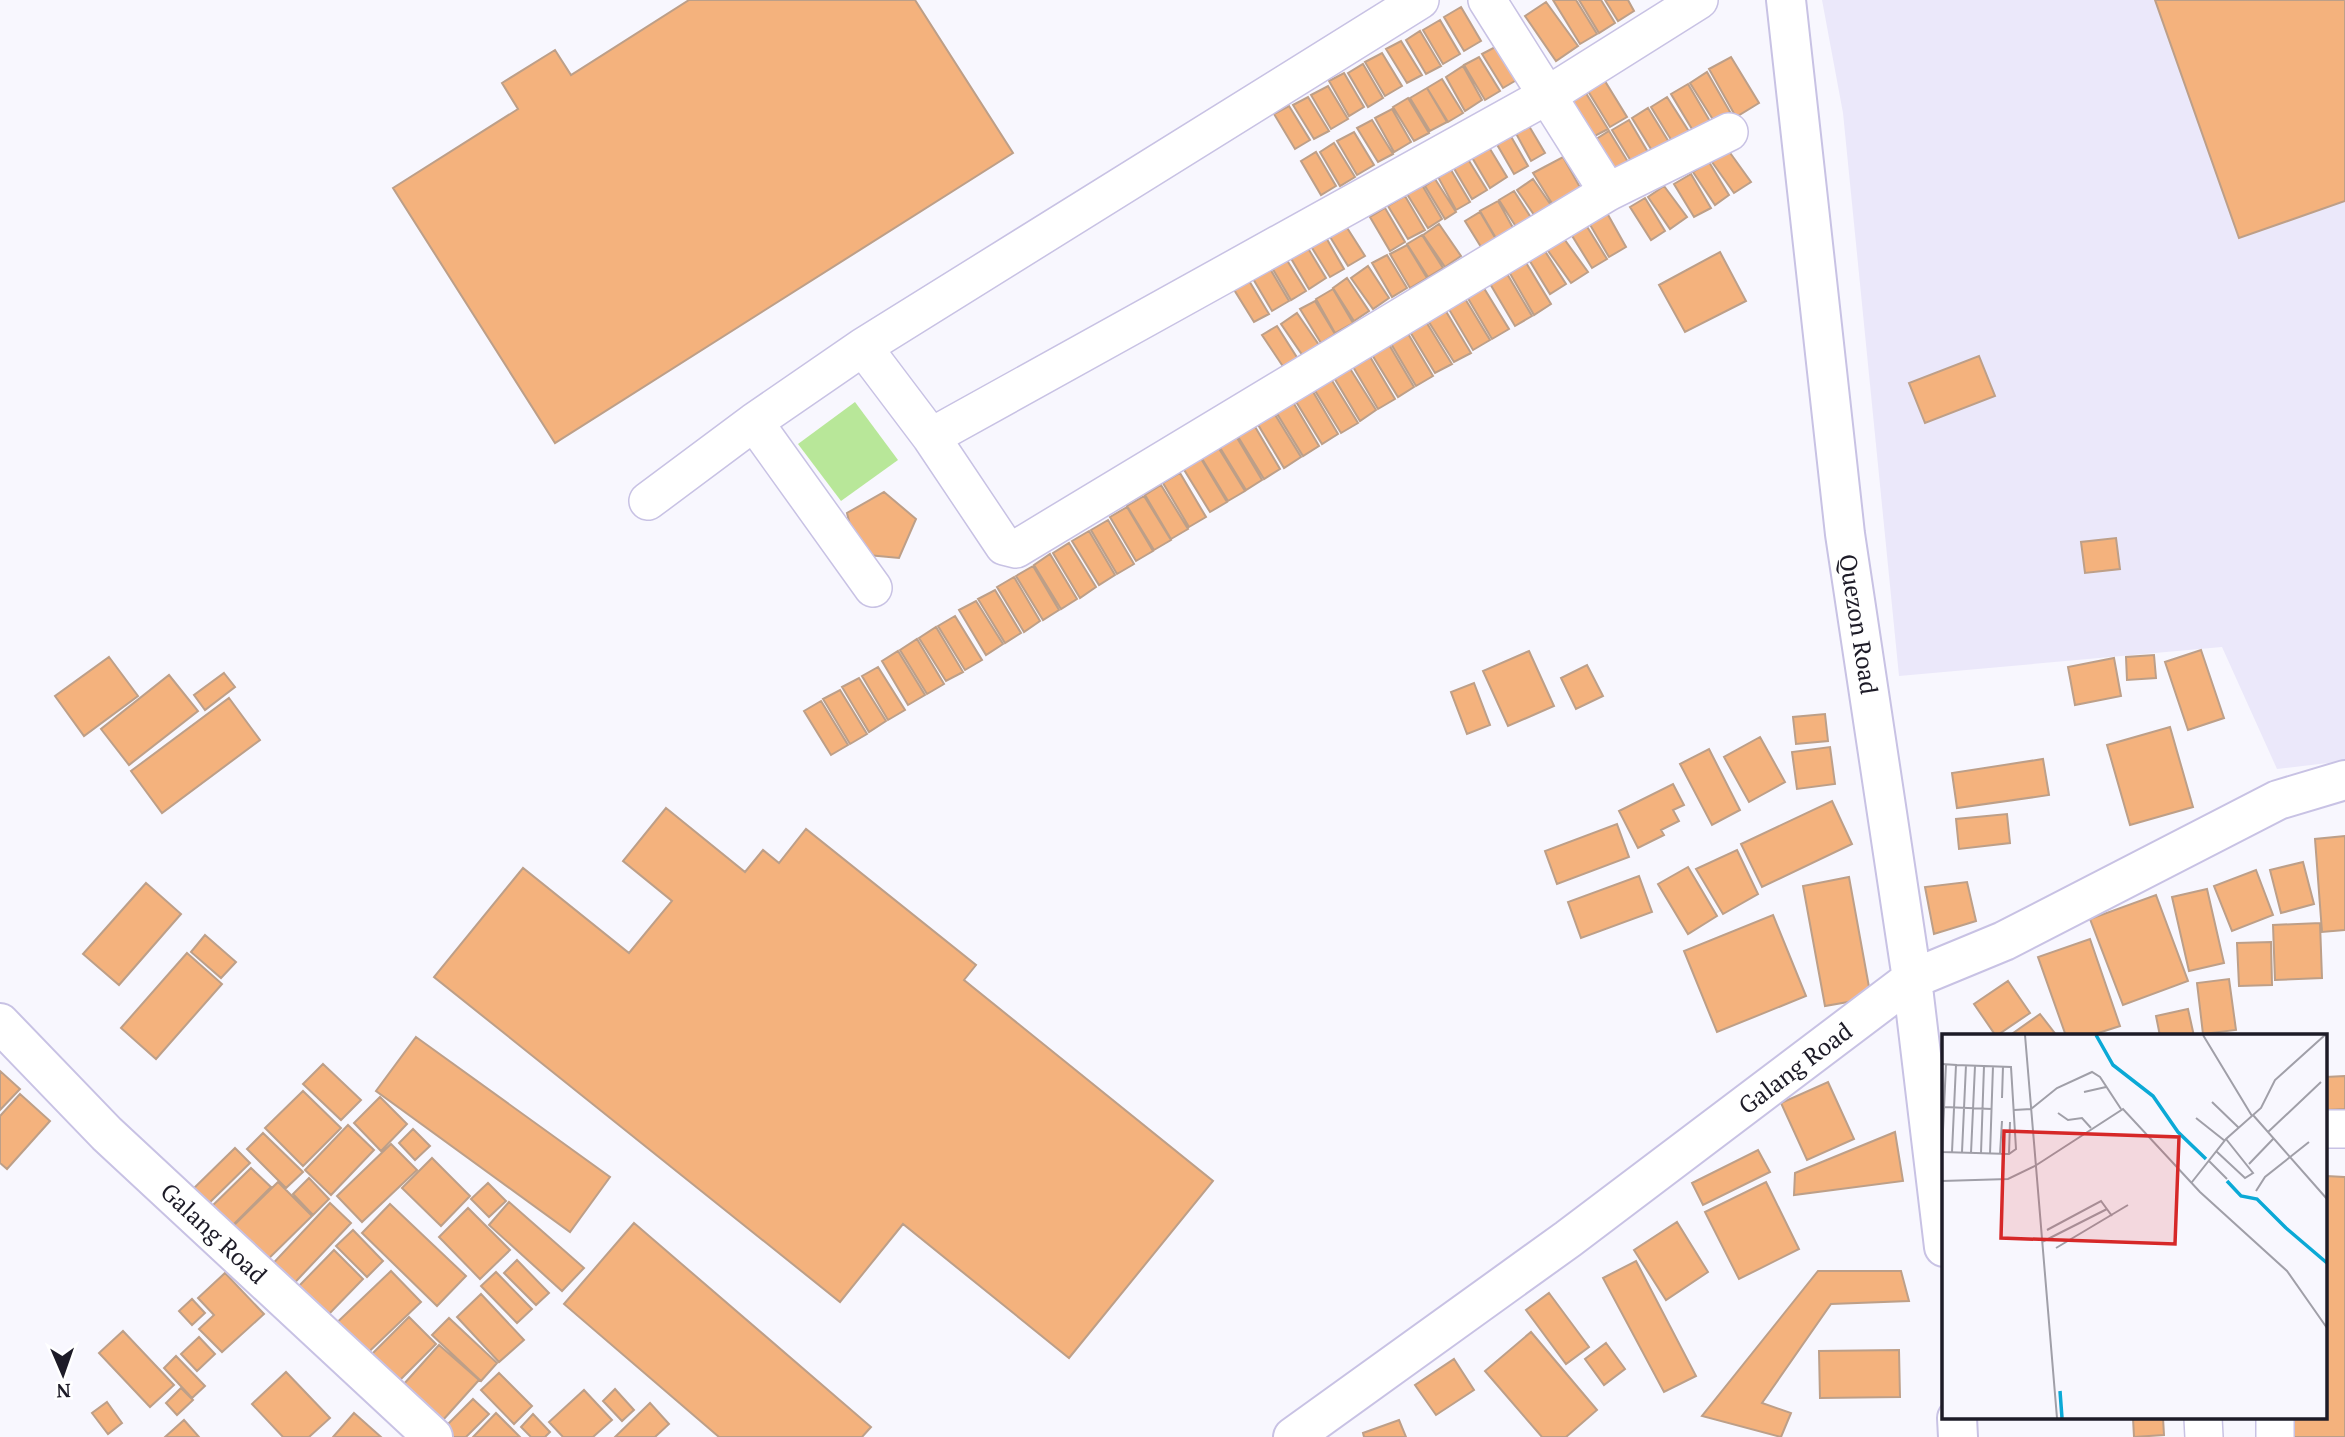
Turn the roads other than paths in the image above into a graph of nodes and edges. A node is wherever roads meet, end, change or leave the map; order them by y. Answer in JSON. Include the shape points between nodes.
{"nodes":[{"id":1,"x":1420,"y":0,"type":"edge"},
{"id":2,"x":1487,"y":0,"type":"edge"},
{"id":3,"x":1699,"y":0,"type":"edge"},
{"id":4,"x":1786,"y":0,"type":"edge"},
{"id":5,"x":1548,"y":95,"type":"junction"},
{"id":6,"x":1729,"y":132,"type":"dead end"},
{"id":7,"x":1608,"y":192,"type":"junction"},
{"id":8,"x":863,"y":347,"type":"junction"},
{"id":9,"x":754,"y":422,"type":"junction"},
{"id":10,"x":931,"y":438,"type":"junction"},
{"id":11,"x":649,"y":501,"type":"dead end"},
{"id":12,"x":873,"y":588,"type":"dead end"},
{"id":13,"x":2345,"y":780,"type":"edge"},
{"id":14,"x":1912,"y":979,"type":"junction"},
{"id":15,"x":0,"y":1023,"type":"edge"},
{"id":16,"x":1942,"y":1230,"type":"edge"},
{"id":17,"x":433,"y":1437,"type":"edge"},
{"id":18,"x":1293,"y":1437,"type":"edge"}],
"edges":[{"from":1,"to":8,"type":"street"},
{"from":2,"to":5,"type":"street"},
{"from":3,"to":5,"type":"street"},
{"from":4,"to":14,"type":"street","name":"Quezon Road","via":[[1845,534]]},
{"from":5,"to":7,"type":"street"},
{"from":5,"to":10,"type":"street"},
{"from":6,"to":7,"type":"street"},
{"from":7,"to":10,"type":"street","via":[[1016,549],[1004,546]]},
{"from":8,"to":9,"type":"street"},
{"from":8,"to":10,"type":"street"},
{"from":9,"to":11,"type":"street"},
{"from":9,"to":12,"type":"street"},
{"from":13,"to":14,"type":"street","name":"Galang Road","via":[[2278,800],[2004,941]]},
{"from":14,"to":16,"type":"street","name":"Quezon Road"},
{"from":14,"to":18,"type":"street","name":"Galang Road","via":[[1568,1239]]},
{"from":15,"to":17,"type":"street","name":"Galang Road","via":[[107,1134]]}]}
